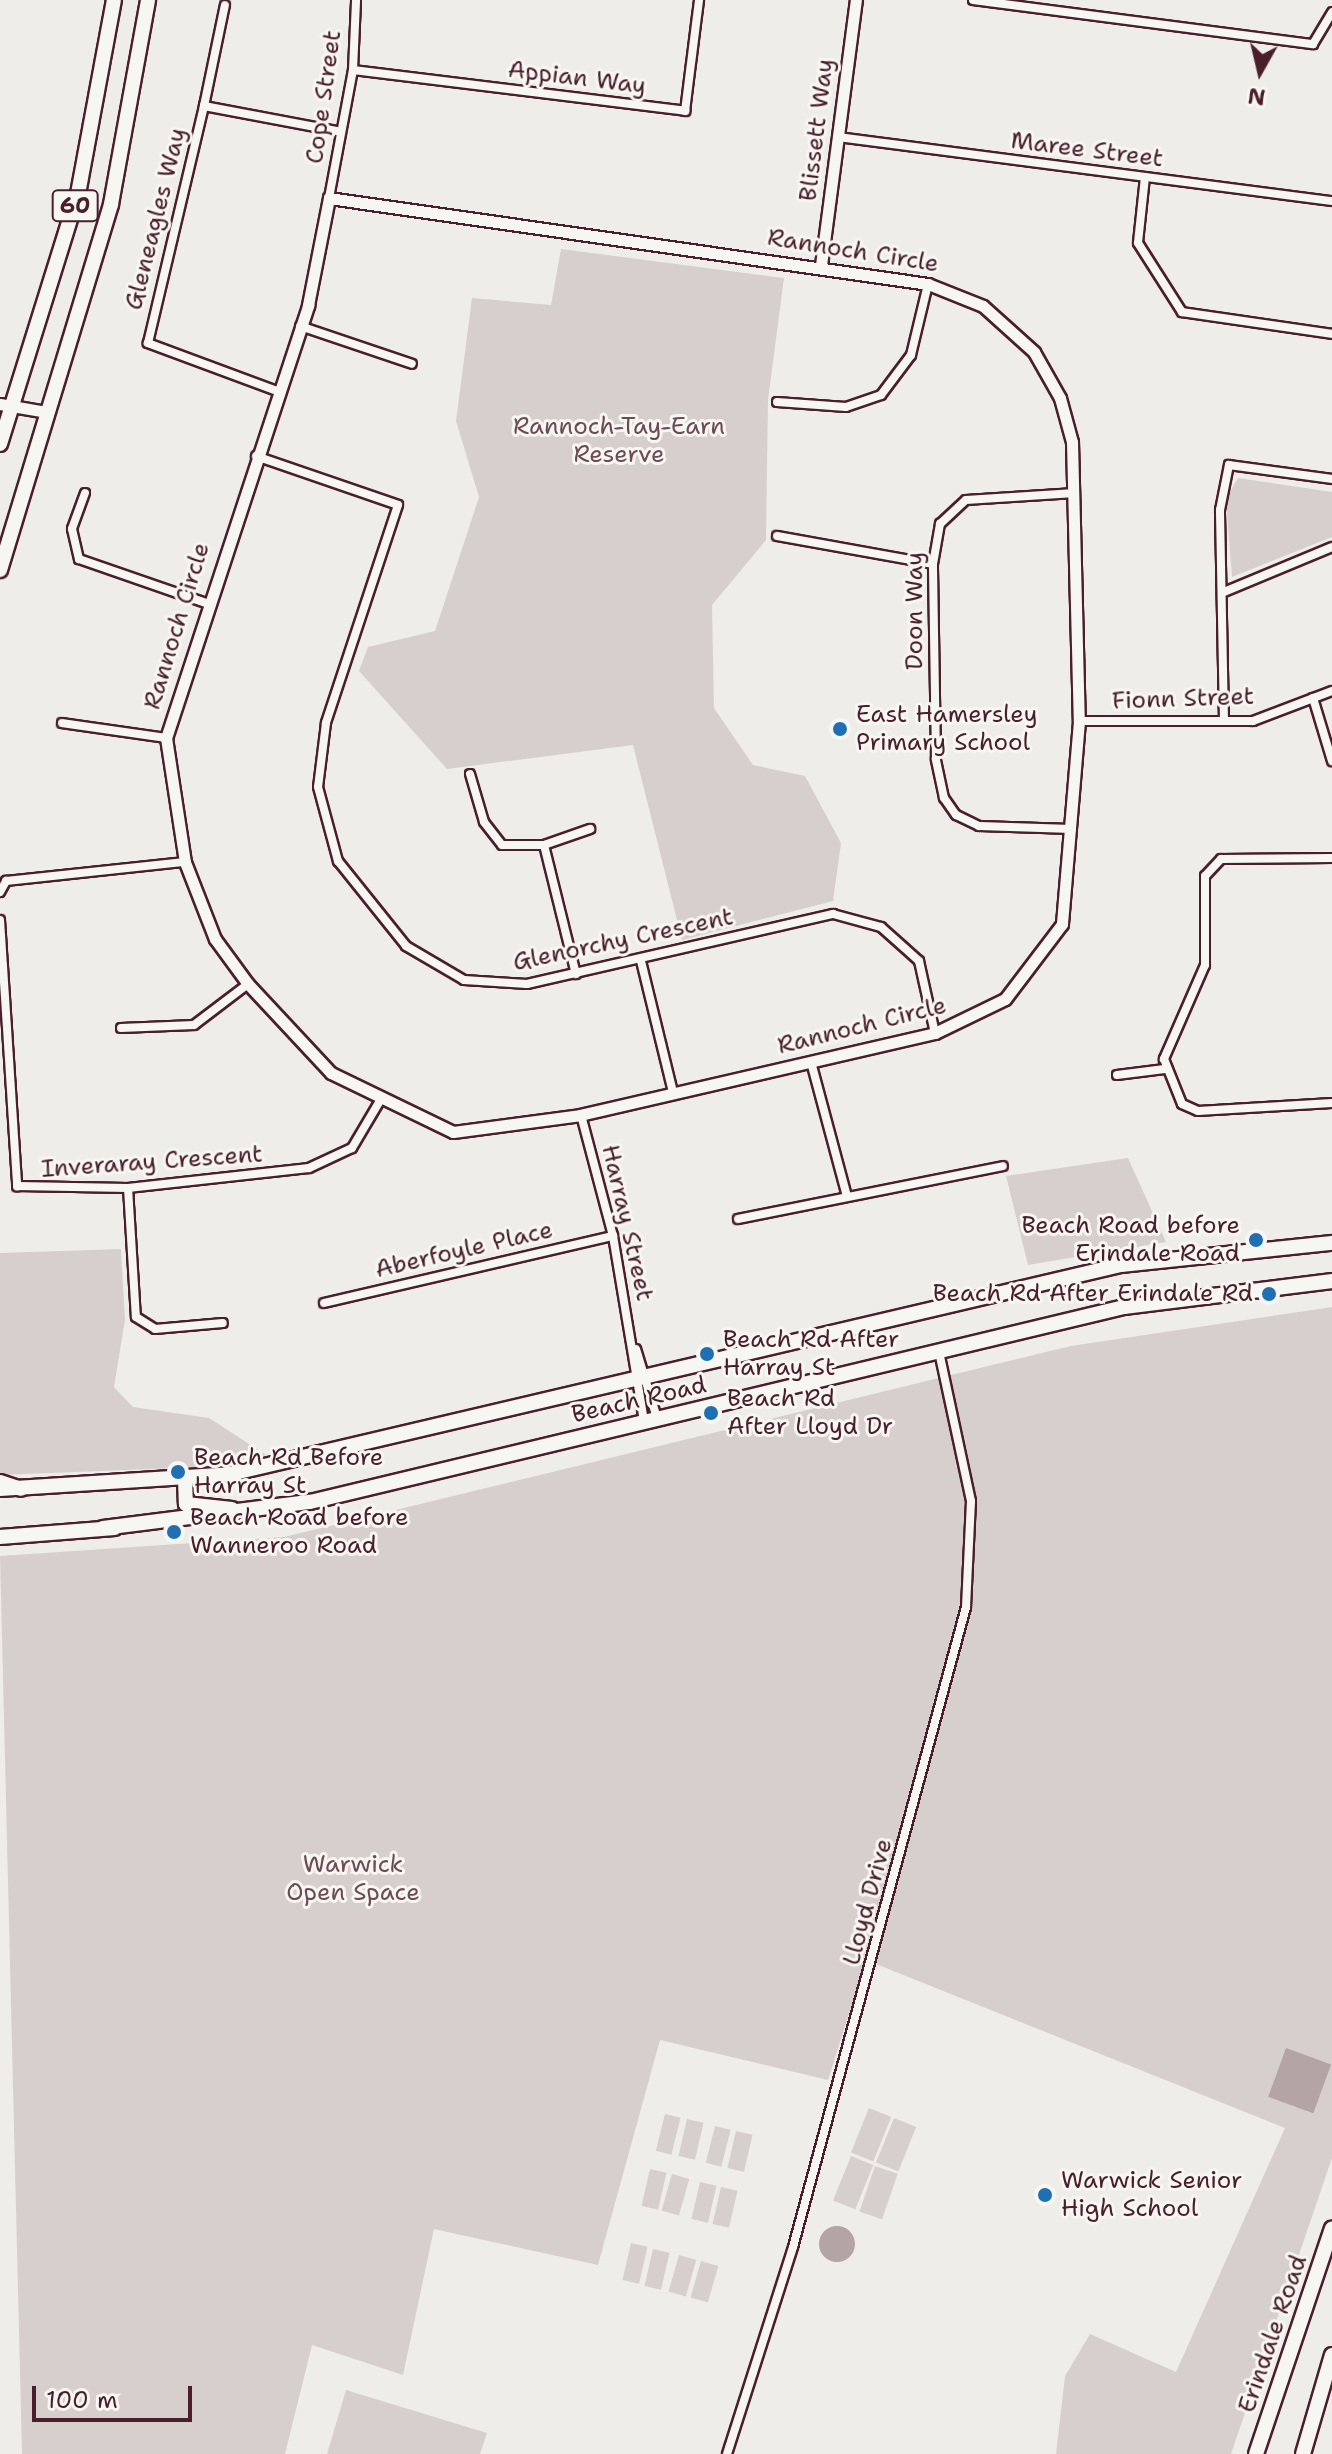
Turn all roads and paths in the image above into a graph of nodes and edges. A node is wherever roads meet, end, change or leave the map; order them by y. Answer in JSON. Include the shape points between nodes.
{"nodes":[{"id":1,"x":114,"y":0,"type":"edge"},
{"id":2,"x":148,"y":0,"type":"edge"},
{"id":3,"x":356,"y":0,"type":"edge"},
{"id":4,"x":699,"y":0,"type":"edge"},
{"id":5,"x":856,"y":0,"type":"edge"},
{"id":6,"x":973,"y":0,"type":"edge"},
{"id":7,"x":225,"y":5,"type":"dead end"},
{"id":8,"x":1332,"y":12,"type":"edge"},
{"id":9,"x":353,"y":70,"type":"junction"},
{"id":10,"x":204,"y":106,"type":"junction"},
{"id":11,"x":341,"y":132,"type":"junction"},
{"id":12,"x":838,"y":137,"type":"junction"},
{"id":13,"x":1145,"y":177,"type":"junction"},
{"id":14,"x":329,"y":198,"type":"junction"},
{"id":15,"x":1332,"y":201,"type":"edge"},
{"id":16,"x":821,"y":265,"type":"junction"},
{"id":17,"x":928,"y":284,"type":"junction"},
{"id":18,"x":300,"y":326,"type":"junction"},
{"id":19,"x":1332,"y":334,"type":"edge"},
{"id":20,"x":412,"y":364,"type":"dead end"},
{"id":21,"x":277,"y":391,"type":"junction"},
{"id":22,"x":777,"y":402,"type":"dead end"},
{"id":23,"x":6,"y":405,"type":"edge"},
{"id":24,"x":47,"y":412,"type":"junction"},
{"id":25,"x":0,"y":444,"type":"edge"},
{"id":26,"x":256,"y":456,"type":"junction"},
{"id":27,"x":1332,"y":479,"type":"edge"},
{"id":28,"x":85,"y":493,"type":"dead end"},
{"id":29,"x":1075,"y":493,"type":"junction"},
{"id":30,"x":777,"y":536,"type":"dead end"},
{"id":31,"x":1332,"y":547,"type":"edge"},
{"id":32,"x":933,"y":564,"type":"junction"},
{"id":33,"x":0,"y":570,"type":"edge"},
{"id":34,"x":1224,"y":592,"type":"junction"},
{"id":35,"x":206,"y":603,"type":"junction"},
{"id":36,"x":1332,"y":691,"type":"edge"},
{"id":37,"x":1313,"y":698,"type":"junction"},
{"id":38,"x":1079,"y":721,"type":"junction"},
{"id":39,"x":1224,"y":721,"type":"junction"},
{"id":40,"x":62,"y":723,"type":"dead end"},
{"id":41,"x":166,"y":738,"type":"junction"},
{"id":42,"x":1332,"y":761,"type":"edge"},
{"id":43,"x":470,"y":774,"type":"dead end"},
{"id":44,"x":590,"y":829,"type":"dead end"},
{"id":45,"x":1073,"y":829,"type":"junction"},
{"id":46,"x":544,"y":845,"type":"junction"},
{"id":47,"x":1332,"y":858,"type":"edge"},
{"id":48,"x":185,"y":862,"type":"junction"},
{"id":49,"x":0,"y":892,"type":"edge"},
{"id":50,"x":0,"y":920,"type":"edge"},
{"id":51,"x":641,"y":961,"type":"junction"},
{"id":52,"x":576,"y":974,"type":"junction"},
{"id":53,"x":248,"y":984,"type":"junction"},
{"id":54,"x":121,"y":1028,"type":"dead end"},
{"id":55,"x":935,"y":1033,"type":"junction"},
{"id":56,"x":811,"y":1062,"type":"junction"},
{"id":57,"x":1165,"y":1069,"type":"junction"},
{"id":58,"x":1117,"y":1075,"type":"dead end"},
{"id":59,"x":673,"y":1092,"type":"junction"},
{"id":60,"x":381,"y":1099,"type":"junction"},
{"id":61,"x":1332,"y":1103,"type":"edge"},
{"id":62,"x":581,"y":1115,"type":"junction"},
{"id":63,"x":1003,"y":1166,"type":"dead end"},
{"id":64,"x":128,"y":1188,"type":"junction"},
{"id":65,"x":847,"y":1196,"type":"junction"},
{"id":66,"x":738,"y":1219,"type":"dead end"},
{"id":67,"x":613,"y":1236,"type":"junction"},
{"id":68,"x":1332,"y":1243,"type":"edge"},
{"id":69,"x":1332,"y":1281,"type":"edge"},
{"id":70,"x":324,"y":1303,"type":"dead end"},
{"id":71,"x":223,"y":1323,"type":"dead end"},
{"id":72,"x":939,"y":1352,"type":"junction"},
{"id":73,"x":642,"y":1377,"type":"junction"},
{"id":74,"x":651,"y":1420,"type":"junction"},
{"id":75,"x":185,"y":1479,"type":"junction"},
{"id":76,"x":0,"y":1482,"type":"edge"},
{"id":77,"x":0,"y":1489,"type":"edge"},
{"id":78,"x":21,"y":1489,"type":"junction"},
{"id":79,"x":269,"y":1510,"type":"junction"},
{"id":80,"x":0,"y":1534,"type":"edge"},
{"id":81,"x":1332,"y":2228,"type":"edge"},
{"id":82,"x":1326,"y":2263,"type":"edge"},
{"id":83,"x":1332,"y":2355,"type":"edge"},
{"id":84,"x":727,"y":2454,"type":"edge"},
{"id":85,"x":1256,"y":2454,"type":"edge"},
{"id":86,"x":1303,"y":2454,"type":"edge"}],
"edges":[{"from":1,"to":23,"type":"main road","number":"60","via":[[78,194]]},
{"from":2,"to":24,"type":"main road","number":"60","via":[[111,204]]},
{"from":3,"to":9,"type":"street","name":"Cope Street"},
{"from":4,"to":9,"type":"street","name":"Appian Way","via":[[685,111]]},
{"from":5,"to":12,"type":"street","name":"Blissett Way"},
{"from":6,"to":8,"type":"street","via":[[1313,44]]},
{"from":7,"to":10,"type":"street"},
{"from":9,"to":11,"type":"street","name":"Cope Street"},
{"from":10,"to":11,"type":"street","name":"Gleneagles Way"},
{"from":10,"to":21,"type":"street","name":"Gleneagles Way","via":[[148,343]]},
{"from":11,"to":14,"type":"street","name":"Cope Street"},
{"from":12,"to":13,"type":"street","name":"Maree Street"},
{"from":12,"to":16,"type":"street","name":"Blissett Way"},
{"from":13,"to":15,"type":"street","name":"Maree Street"},
{"from":13,"to":19,"type":"street","via":[[1138,243],[1182,312]]},
{"from":14,"to":16,"type":"street","name":"Rannoch Circle"},
{"from":14,"to":18,"type":"street","name":"Rannoch Circle"},
{"from":16,"to":17,"type":"street","name":"Rannoch Circle"},
{"from":17,"to":22,"type":"street","via":[[911,355],[881,395],[846,407]]},
{"from":17,"to":29,"type":"street","name":"Rannoch Circle","via":[[998,316],[1042,364],[1068,421]]},
{"from":18,"to":20,"type":"street"},
{"from":18,"to":21,"type":"street","name":"Rannoch Circle"},
{"from":21,"to":26,"type":"street","name":"Rannoch Circle"},
{"from":23,"to":24,"type":"street"},
{"from":23,"to":25,"type":"main road","number":"60"},
{"from":24,"to":33,"type":"main road","number":"60"},
{"from":26,"to":35,"type":"street","name":"Rannoch Circle"},
{"from":26,"to":52,"type":"street","name":"Glenorchy Crescent","via":[[398,505],[319,752],[318,787],[338,861],[392,933],[432,966],[493,985]]},
{"from":27,"to":34,"type":"street","via":[[1229,465],[1220,510]]},
{"from":28,"to":35,"type":"street","via":[[72,529],[72,551],[79,559]]},
{"from":29,"to":32,"type":"street","name":"Doon Way","via":[[966,500],[940,524]]},
{"from":29,"to":38,"type":"street","name":"Rannoch Circle"},
{"from":30,"to":32,"type":"street"},
{"from":31,"to":34,"type":"street"},
{"from":32,"to":45,"type":"street","name":"Doon Way","via":[[936,759],[944,798],[956,815],[979,826]]},
{"from":34,"to":39,"type":"street"},
{"from":35,"to":41,"type":"street","name":"Rannoch Circle"},
{"from":36,"to":37,"type":"street","name":"Fionn Street"},
{"from":37,"to":39,"type":"street","name":"Fionn Street","via":[[1253,721]]},
{"from":37,"to":42,"type":"street"},
{"from":38,"to":39,"type":"street","name":"Fionn Street"},
{"from":38,"to":45,"type":"street","name":"Rannoch Circle"},
{"from":40,"to":41,"type":"street"},
{"from":41,"to":48,"type":"street","name":"Rannoch Circle"},
{"from":43,"to":46,"type":"street","via":[[491,836],[516,850]]},
{"from":44,"to":46,"type":"street"},
{"from":45,"to":55,"type":"street","name":"Rannoch Circle","via":[[1062,924],[1005,999]]},
{"from":46,"to":52,"type":"street"},
{"from":47,"to":57,"type":"street","via":[[1221,859],[1205,876],[1205,965]]},
{"from":48,"to":49,"type":"street","via":[[6,881]]},
{"from":48,"to":53,"type":"street","name":"Rannoch Circle","via":[[215,939]]},
{"from":50,"to":64,"type":"street","name":"Inveraray Crescent","via":[[13,1183],[30,1190]]},
{"from":51,"to":52,"type":"street","name":"Glenorchy Crescent"},
{"from":51,"to":55,"type":"street","name":"Glenorchy Crescent","via":[[833,914],[881,927],[919,961]]},
{"from":51,"to":59,"type":"street"},
{"from":53,"to":54,"type":"street","via":[[194,1025]]},
{"from":53,"to":60,"type":"street","name":"Rannoch Circle","via":[[315,1059]]},
{"from":55,"to":56,"type":"street","name":"Rannoch Circle"},
{"from":56,"to":59,"type":"street","name":"Rannoch Circle"},
{"from":56,"to":65,"type":"street"},
{"from":57,"to":58,"type":"street"},
{"from":57,"to":61,"type":"street","via":[[1182,1104],[1198,1111]]},
{"from":59,"to":62,"type":"street","name":"Rannoch Circle"},
{"from":60,"to":62,"type":"street","name":"Rannoch Circle","via":[[453,1132]]},
{"from":60,"to":64,"type":"street","name":"Inveraray Crescent","via":[[352,1148],[323,1164],[251,1179]]},
{"from":62,"to":67,"type":"street","name":"Harray Street"},
{"from":63,"to":65,"type":"street"},
{"from":64,"to":71,"type":"street","via":[[136,1317],[155,1329]]},
{"from":65,"to":66,"type":"street"},
{"from":67,"to":70,"type":"street","name":"Aberfoyle Place"},
{"from":67,"to":73,"type":"street","name":"Harray Street"},
{"from":68,"to":73,"type":"main road","name":"Beach Road","via":[[1121,1265]]},
{"from":69,"to":72,"type":"main road","name":"Beach Road","via":[[1124,1307]]},
{"from":72,"to":74,"type":"main road","name":"Beach Road"},
{"from":72,"to":84,"type":"street","name":"Lloyd Drive","via":[[971,1501],[966,1607],[793,2247]]},
{"from":73,"to":74,"type":"street","name":"Harray Street"},
{"from":73,"to":75,"type":"main road","name":"Beach Road"},
{"from":74,"to":79,"type":"main road","name":"Beach Road"},
{"from":75,"to":78,"type":"main road","name":"Beach Road"},
{"from":75,"to":79,"type":"main road","via":[[183,1498],[192,1507]]},
{"from":76,"to":78,"type":"main road"},
{"from":77,"to":78,"type":"main road","name":"Beach Road"},
{"from":79,"to":80,"type":"main road","name":"Beach Road","via":[[115,1528]]},
{"from":81,"to":82,"type":"main road","name":"Erindale Road"},
{"from":82,"to":85,"type":"main road","name":"Erindale Road"},
{"from":83,"to":86,"type":"main road"}]}
